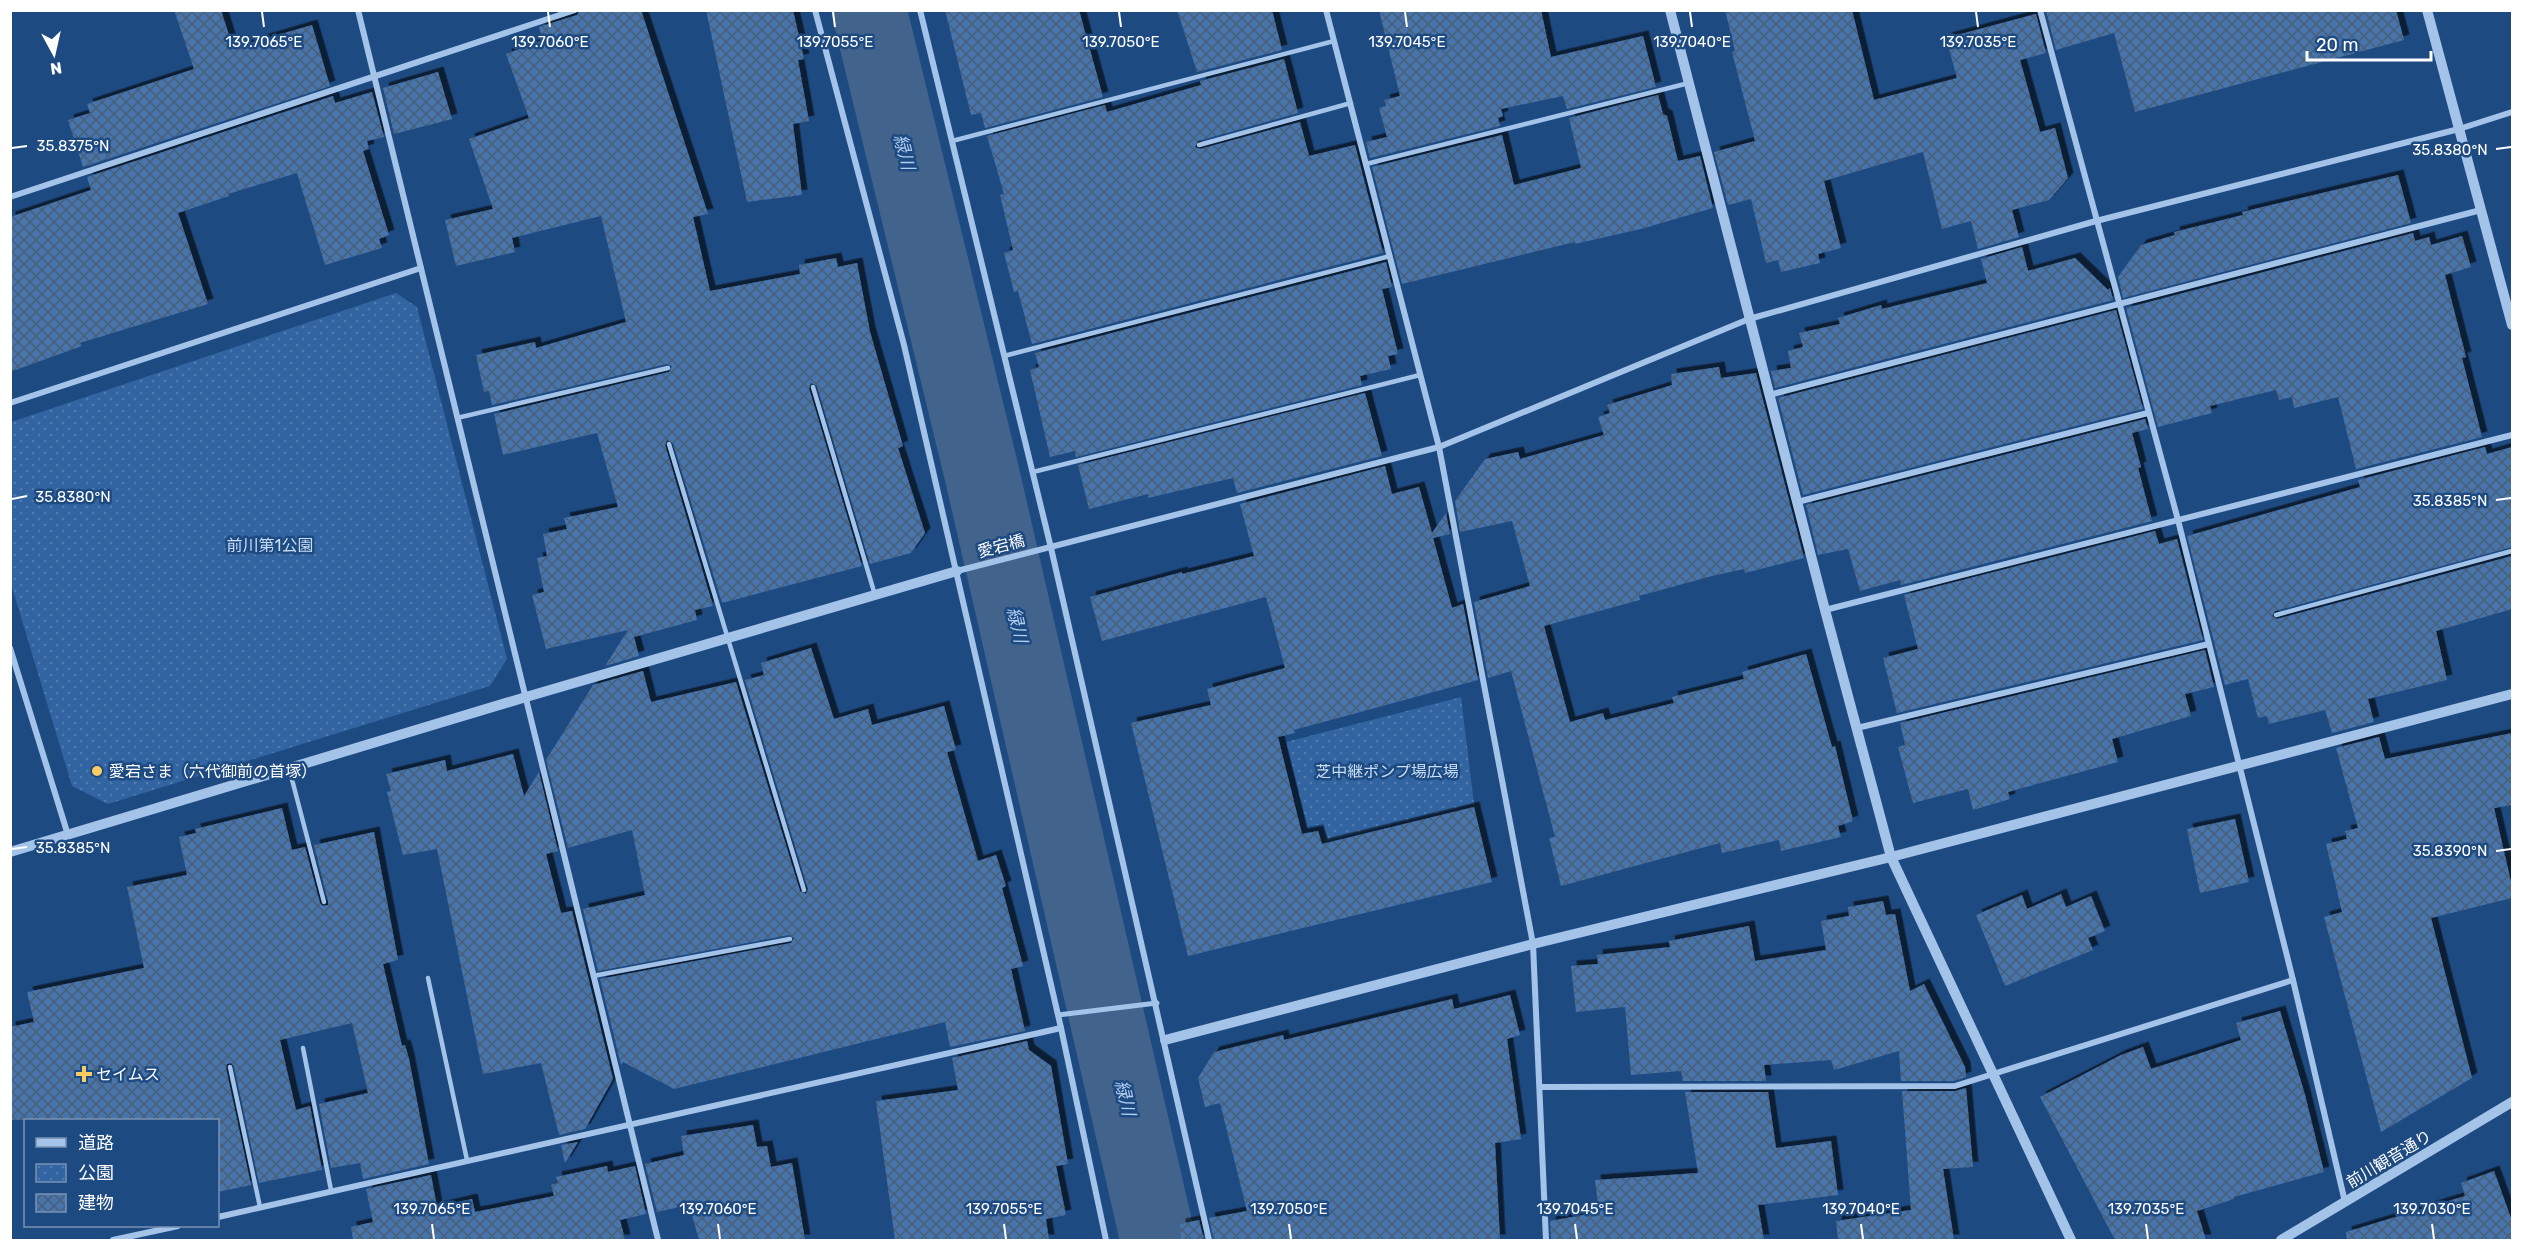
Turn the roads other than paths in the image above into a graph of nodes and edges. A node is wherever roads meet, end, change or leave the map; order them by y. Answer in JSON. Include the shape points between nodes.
{"nodes":[{"id":1,"x":358,"y":10,"type":"edge"},
{"id":2,"x":575,"y":10,"type":"edge"},
{"id":3,"x":815,"y":10,"type":"edge"},
{"id":4,"x":920,"y":10,"type":"edge"},
{"id":5,"x":1326,"y":10,"type":"edge"},
{"id":6,"x":1670,"y":10,"type":"edge"},
{"id":7,"x":2040,"y":10,"type":"edge"},
{"id":8,"x":2427,"y":10,"type":"edge"},
{"id":9,"x":1334,"y":40,"type":"junction"},
{"id":10,"x":374,"y":76,"type":"junction"},
{"id":11,"x":1689,"y":82,"type":"junction"},
{"id":12,"x":1351,"y":103,"type":"junction"},
{"id":13,"x":2512,"y":112,"type":"edge"},
{"id":14,"x":2459,"y":129,"type":"junction"},
{"id":15,"x":952,"y":141,"type":"junction"},
{"id":16,"x":1199,"y":145,"type":"dead end"},
{"id":17,"x":1365,"y":165,"type":"junction"},
{"id":18,"x":10,"y":197,"type":"edge"},
{"id":19,"x":2481,"y":210,"type":"junction"},
{"id":20,"x":2096,"y":221,"type":"junction"},
{"id":21,"x":1390,"y":256,"type":"junction"},
{"id":22,"x":421,"y":268,"type":"junction"},
{"id":23,"x":2119,"y":303,"type":"junction"},
{"id":24,"x":1749,"y":319,"type":"junction"},
{"id":25,"x":2512,"y":325,"type":"edge"},
{"id":26,"x":1004,"y":356,"type":"junction"},
{"id":27,"x":668,"y":368,"type":"dead end"},
{"id":28,"x":1420,"y":375,"type":"junction"},
{"id":29,"x":813,"y":387,"type":"dead end"},
{"id":30,"x":1769,"y":395,"type":"junction"},
{"id":31,"x":10,"y":403,"type":"edge"},
{"id":32,"x":2148,"y":413,"type":"junction"},
{"id":33,"x":457,"y":418,"type":"junction"},
{"id":34,"x":2512,"y":435,"type":"edge"},
{"id":35,"x":669,"y":444,"type":"dead end"},
{"id":36,"x":1439,"y":447,"type":"junction"},
{"id":37,"x":1033,"y":472,"type":"junction"},
{"id":38,"x":1797,"y":502,"type":"junction"},
{"id":39,"x":2178,"y":520,"type":"junction"},
{"id":40,"x":1050,"y":548,"type":"junction"},
{"id":41,"x":2512,"y":551,"type":"edge"},
{"id":42,"x":959,"y":571,"type":"junction"},
{"id":43,"x":875,"y":596,"type":"junction"},
{"id":44,"x":1825,"y":610,"type":"junction"},
{"id":45,"x":2276,"y":615,"type":"dead end"},
{"id":46,"x":728,"y":639,"type":"junction"},
{"id":47,"x":2209,"y":645,"type":"junction"},
{"id":48,"x":10,"y":648,"type":"edge"},
{"id":49,"x":2512,"y":694,"type":"edge"},
{"id":50,"x":526,"y":697,"type":"junction"},
{"id":51,"x":1857,"y":728,"type":"junction"},
{"id":52,"x":2238,"y":767,"type":"junction"},
{"id":53,"x":289,"y":768,"type":"junction"},
{"id":54,"x":68,"y":835,"type":"junction"},
{"id":55,"x":10,"y":852,"type":"edge"},
{"id":56,"x":1891,"y":857,"type":"junction"},
{"id":57,"x":804,"y":890,"type":"dead end"},
{"id":58,"x":324,"y":902,"type":"dead end"},
{"id":59,"x":790,"y":939,"type":"dead end"},
{"id":60,"x":1533,"y":944,"type":"junction"},
{"id":61,"x":593,"y":976,"type":"junction"},
{"id":62,"x":428,"y":978,"type":"dead end"},
{"id":63,"x":2293,"y":980,"type":"junction"},
{"id":64,"x":1156,"y":1003,"type":"junction"},
{"id":65,"x":1058,"y":1015,"type":"junction"},
{"id":66,"x":1061,"y":1028,"type":"junction"},
{"id":67,"x":1165,"y":1040,"type":"junction"},
{"id":68,"x":303,"y":1048,"type":"dead end"},
{"id":69,"x":230,"y":1066,"type":"dead end"},
{"id":70,"x":1993,"y":1073,"type":"junction"},
{"id":71,"x":1541,"y":1087,"type":"junction"},
{"id":72,"x":2512,"y":1104,"type":"edge"},
{"id":73,"x":629,"y":1123,"type":"junction"},
{"id":74,"x":467,"y":1160,"type":"junction"},
{"id":75,"x":331,"y":1191,"type":"junction"},
{"id":76,"x":2345,"y":1203,"type":"junction"},
{"id":77,"x":260,"y":1207,"type":"junction"},
{"id":78,"x":219,"y":1216,"type":"edge"},
{"id":79,"x":173,"y":1227,"type":"edge"},
{"id":80,"x":112,"y":1240,"type":"edge"},
{"id":81,"x":658,"y":1240,"type":"edge"},
{"id":82,"x":1106,"y":1240,"type":"edge"},
{"id":83,"x":1209,"y":1240,"type":"edge"},
{"id":84,"x":1546,"y":1240,"type":"edge"},
{"id":85,"x":2071,"y":1240,"type":"edge"},
{"id":86,"x":2281,"y":1240,"type":"edge"}],
"edges":[{"from":1,"to":10,"type":"street"},
{"from":2,"to":10,"type":"street"},
{"from":3,"to":42,"type":"street"},
{"from":4,"to":15,"type":"street"},
{"from":5,"to":9,"type":"street"},
{"from":6,"to":11,"type":"street"},
{"from":7,"to":20,"type":"street"},
{"from":8,"to":14,"type":"street"},
{"from":9,"to":12,"type":"street"},
{"from":9,"to":15,"type":"lane"},
{"from":10,"to":18,"type":"street"},
{"from":10,"to":22,"type":"street"},
{"from":11,"to":17,"type":"lane"},
{"from":11,"to":24,"type":"street"},
{"from":12,"to":16,"type":"lane"},
{"from":12,"to":17,"type":"street"},
{"from":13,"to":14,"type":"street","name":"愛宕橋"},
{"from":14,"to":19,"type":"street"},
{"from":14,"to":20,"type":"street","name":"愛宕橋"},
{"from":15,"to":26,"type":"street"},
{"from":17,"to":21,"type":"street"},
{"from":19,"to":23,"type":"street"},
{"from":19,"to":25,"type":"street"},
{"from":20,"to":23,"type":"street"},
{"from":20,"to":24,"type":"street","name":"愛宕橋"},
{"from":21,"to":26,"type":"lane"},
{"from":21,"to":28,"type":"street"},
{"from":22,"to":31,"type":"street"},
{"from":22,"to":33,"type":"street"},
{"from":23,"to":30,"type":"street"},
{"from":23,"to":32,"type":"street"},
{"from":24,"to":30,"type":"street"},
{"from":24,"to":36,"type":"street","name":"愛宕橋"},
{"from":26,"to":37,"type":"street"},
{"from":27,"to":33,"type":"lane"},
{"from":28,"to":36,"type":"street"},
{"from":28,"to":37,"type":"lane"},
{"from":29,"to":43,"type":"lane"},
{"from":30,"to":38,"type":"street"},
{"from":32,"to":38,"type":"street"},
{"from":32,"to":39,"type":"street"},
{"from":33,"to":50,"type":"street"},
{"from":34,"to":39,"type":"street"},
{"from":35,"to":46,"type":"lane"},
{"from":36,"to":40,"type":"street","name":"愛宕橋"},
{"from":36,"to":60,"type":"street"},
{"from":37,"to":40,"type":"street"},
{"from":38,"to":44,"type":"street"},
{"from":39,"to":44,"type":"street"},
{"from":39,"to":47,"type":"street"},
{"from":40,"to":42,"type":"street","name":"愛宕橋"},
{"from":40,"to":64,"type":"street"},
{"from":41,"to":45,"type":"lane"},
{"from":42,"to":43,"type":"street"},
{"from":42,"to":65,"type":"street"},
{"from":43,"to":46,"type":"street"},
{"from":44,"to":51,"type":"street"},
{"from":46,"to":50,"type":"street"},
{"from":46,"to":57,"type":"lane"},
{"from":47,"to":51,"type":"street"},
{"from":47,"to":52,"type":"street"},
{"from":48,"to":54,"type":"street"},
{"from":49,"to":52,"type":"street"},
{"from":50,"to":53,"type":"street"},
{"from":50,"to":61,"type":"street"},
{"from":51,"to":56,"type":"street"},
{"from":52,"to":56,"type":"street"},
{"from":52,"to":63,"type":"street"},
{"from":53,"to":54,"type":"street"},
{"from":53,"to":58,"type":"lane"},
{"from":54,"to":55,"type":"street"},
{"from":56,"to":60,"type":"street"},
{"from":56,"to":70,"type":"street"},
{"from":59,"to":61,"type":"lane"},
{"from":60,"to":67,"type":"street"},
{"from":60,"to":71,"type":"street"},
{"from":61,"to":73,"type":"street"},
{"from":62,"to":74,"type":"lane"},
{"from":63,"to":70,"type":"street"},
{"from":63,"to":76,"type":"street"},
{"from":64,"to":65,"type":"street"},
{"from":64,"to":67,"type":"street"},
{"from":65,"to":66,"type":"street"},
{"from":66,"to":73,"type":"street"},
{"from":66,"to":82,"type":"street"},
{"from":67,"to":83,"type":"street"},
{"from":68,"to":75,"type":"lane"},
{"from":69,"to":77,"type":"lane"},
{"from":70,"to":71,"type":"street","via":[[1955,1086]]},
{"from":70,"to":85,"type":"street"},
{"from":71,"to":84,"type":"street"},
{"from":72,"to":76,"type":"street","name":"前川観音通り"},
{"from":73,"to":74,"type":"street"},
{"from":73,"to":81,"type":"street"},
{"from":74,"to":75,"type":"street"},
{"from":75,"to":77,"type":"street"},
{"from":76,"to":86,"type":"street","name":"前川観音通り"},
{"from":77,"to":78,"type":"street"},
{"from":79,"to":80,"type":"street"}]}
